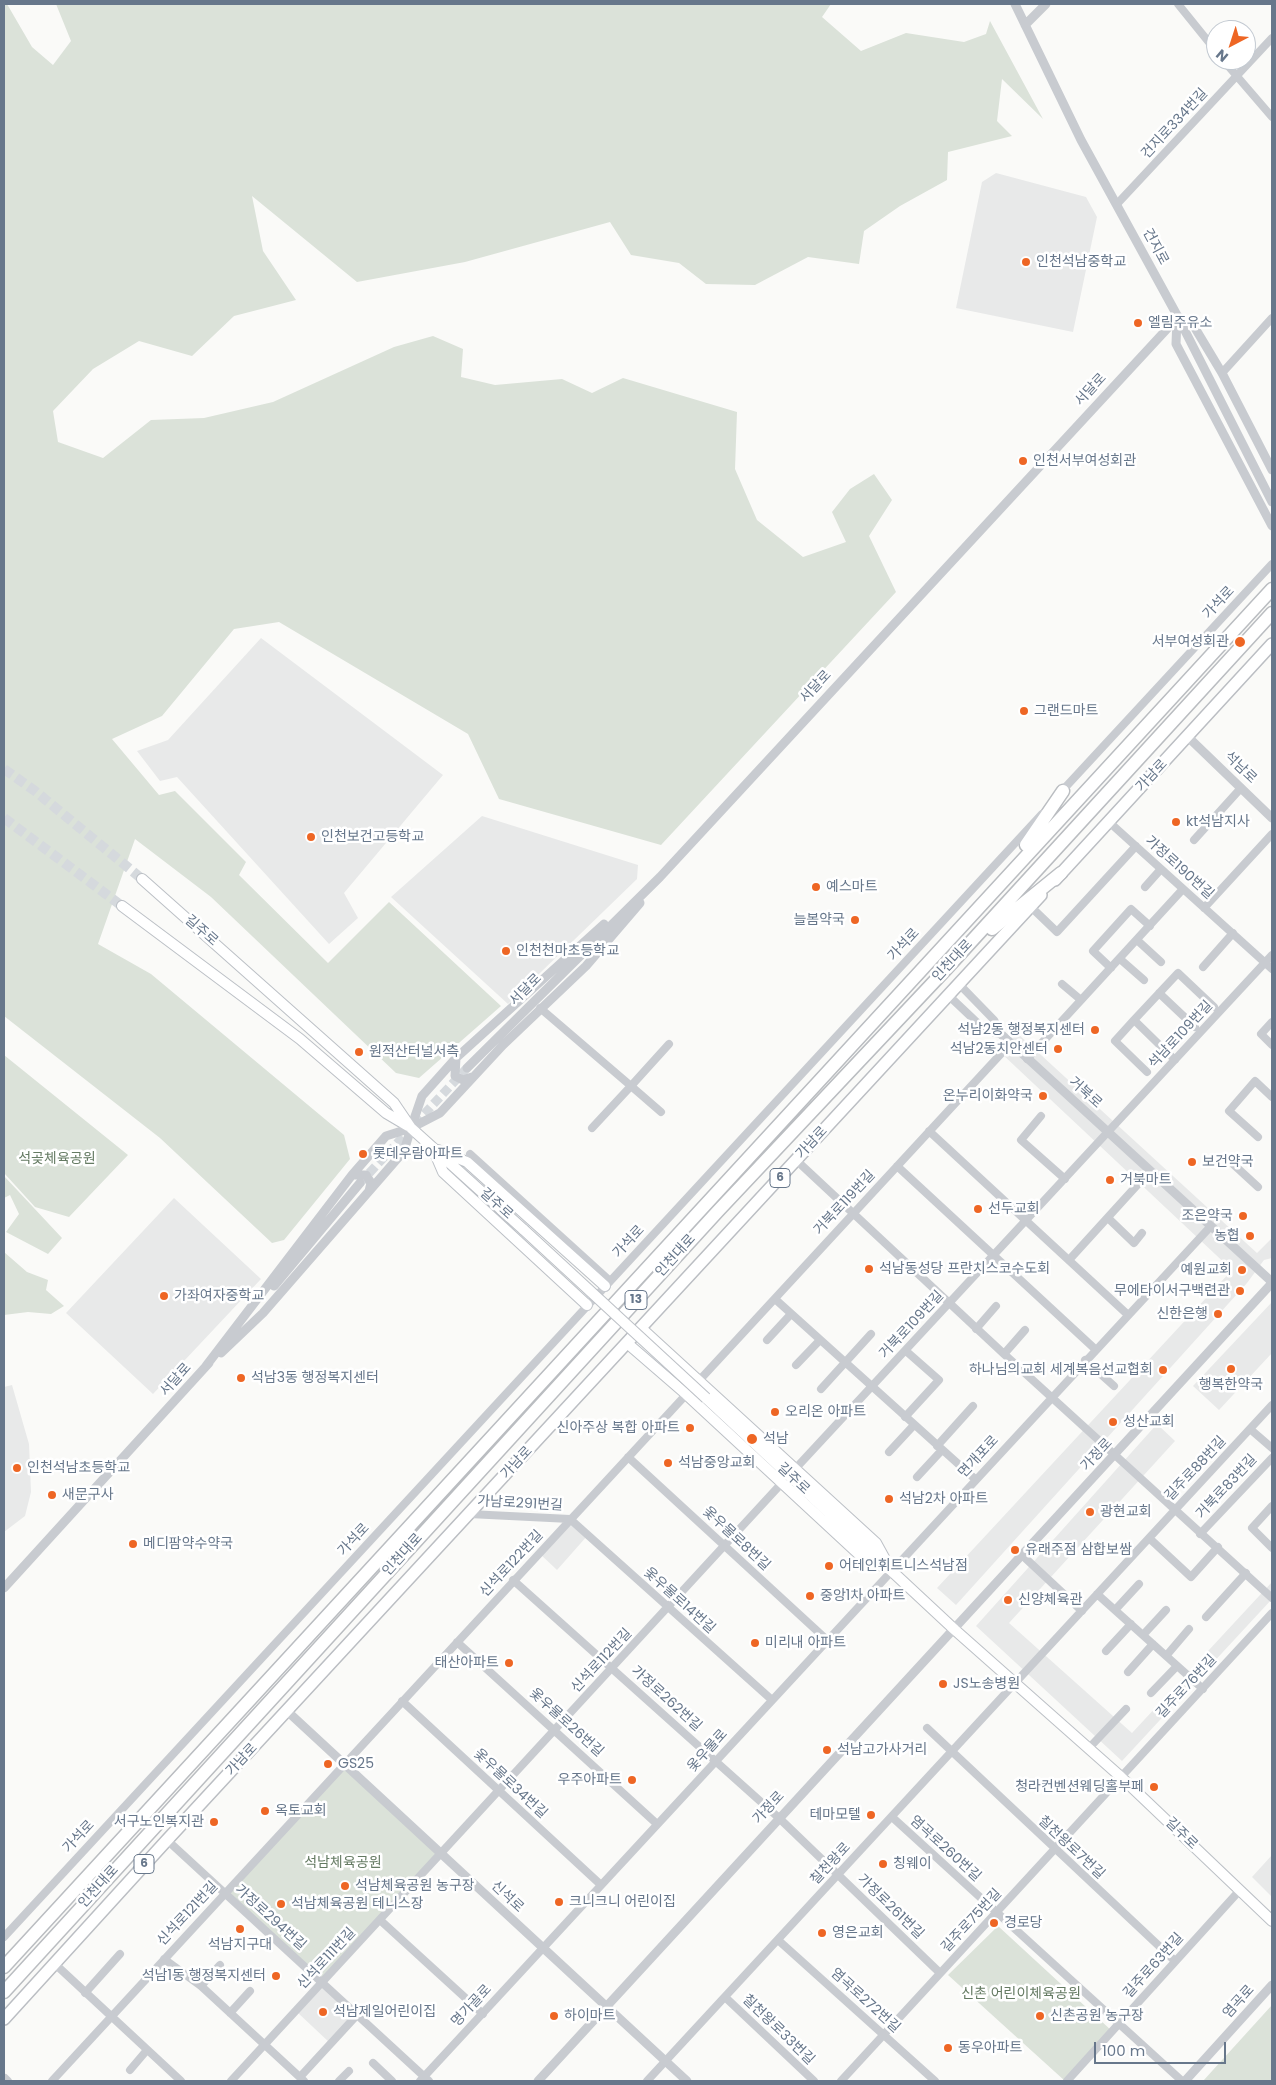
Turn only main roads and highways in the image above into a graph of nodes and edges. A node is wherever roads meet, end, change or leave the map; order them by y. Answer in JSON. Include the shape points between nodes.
{"nodes":[{"id":1,"x":1272,"y":589,"type":"edge"},
{"id":2,"x":1272,"y":613,"type":"edge"},
{"id":3,"x":1272,"y":644,"type":"edge"},
{"id":4,"x":1063,"y":791,"type":"road end"},
{"id":5,"x":1061,"y":873,"type":"junction"},
{"id":6,"x":142,"y":879,"type":"tunnel mouth"},
{"id":7,"x":999,"y":884,"type":"junction"},
{"id":8,"x":122,"y":906,"type":"tunnel mouth"},
{"id":9,"x":947,"y":968,"type":"junction"},
{"id":10,"x":411,"y":1128,"type":"junction"},
{"id":11,"x":432,"y":1148,"type":"junction"},
{"id":12,"x":607,"y":1284,"type":"road end"},
{"id":13,"x":587,"y":1306,"type":"road end"},
{"id":14,"x":641,"y":1328,"type":"junction"},
{"id":15,"x":627,"y":1343,"type":"junction"},
{"id":16,"x":891,"y":1570,"type":"junction"},
{"id":17,"x":1272,"y":1921,"type":"edge"},
{"id":18,"x":4,"y":1967,"type":"edge"},
{"id":19,"x":4,"y":1992,"type":"edge"},
{"id":20,"x":4,"y":2020,"type":"edge"}],
"edges":[{"from":1,"to":7,"type":"highway","name":"인천대로","number":"13"},
{"from":2,"to":9,"type":"highway","name":"인천대로","number":"13"},
{"from":3,"to":5,"type":"main road","name":"가남로","number":"6"},
{"from":4,"to":7,"type":"highway"},
{"from":5,"to":9,"type":"highway"},
{"from":5,"to":14,"type":"main road","name":"가남로","number":"6"},
{"from":6,"to":10,"type":"main road","name":"길주로","via":[[394,1103]]},
{"from":7,"to":18,"type":"highway","name":"인천대로","number":"13"},
{"from":8,"to":10,"type":"main road","name":"길주로","via":[[300,1039],[386,1113]]},
{"from":9,"to":19,"type":"highway","name":"인천대로","number":"13","via":[[718,1211]]},
{"from":10,"to":11,"type":"main road","name":"길주로"},
{"from":11,"to":12,"type":"main road","name":"길주로","via":[[467,1162]]},
{"from":11,"to":13,"type":"main road","name":"길주로","via":[[443,1172]]},
{"from":11,"to":16,"type":"main road","name":"길주로","bridge":true},
{"from":14,"to":15,"type":"main road","name":"가남로","number":"6"},
{"from":14,"to":16,"type":"main road","via":[[876,1543]]},
{"from":15,"to":16,"type":"main road","via":[[862,1557]]},
{"from":15,"to":20,"type":"main road","name":"가남로","number":"6"},
{"from":16,"to":17,"type":"main road","name":"길주로","via":[[1121,1777]]}]}
